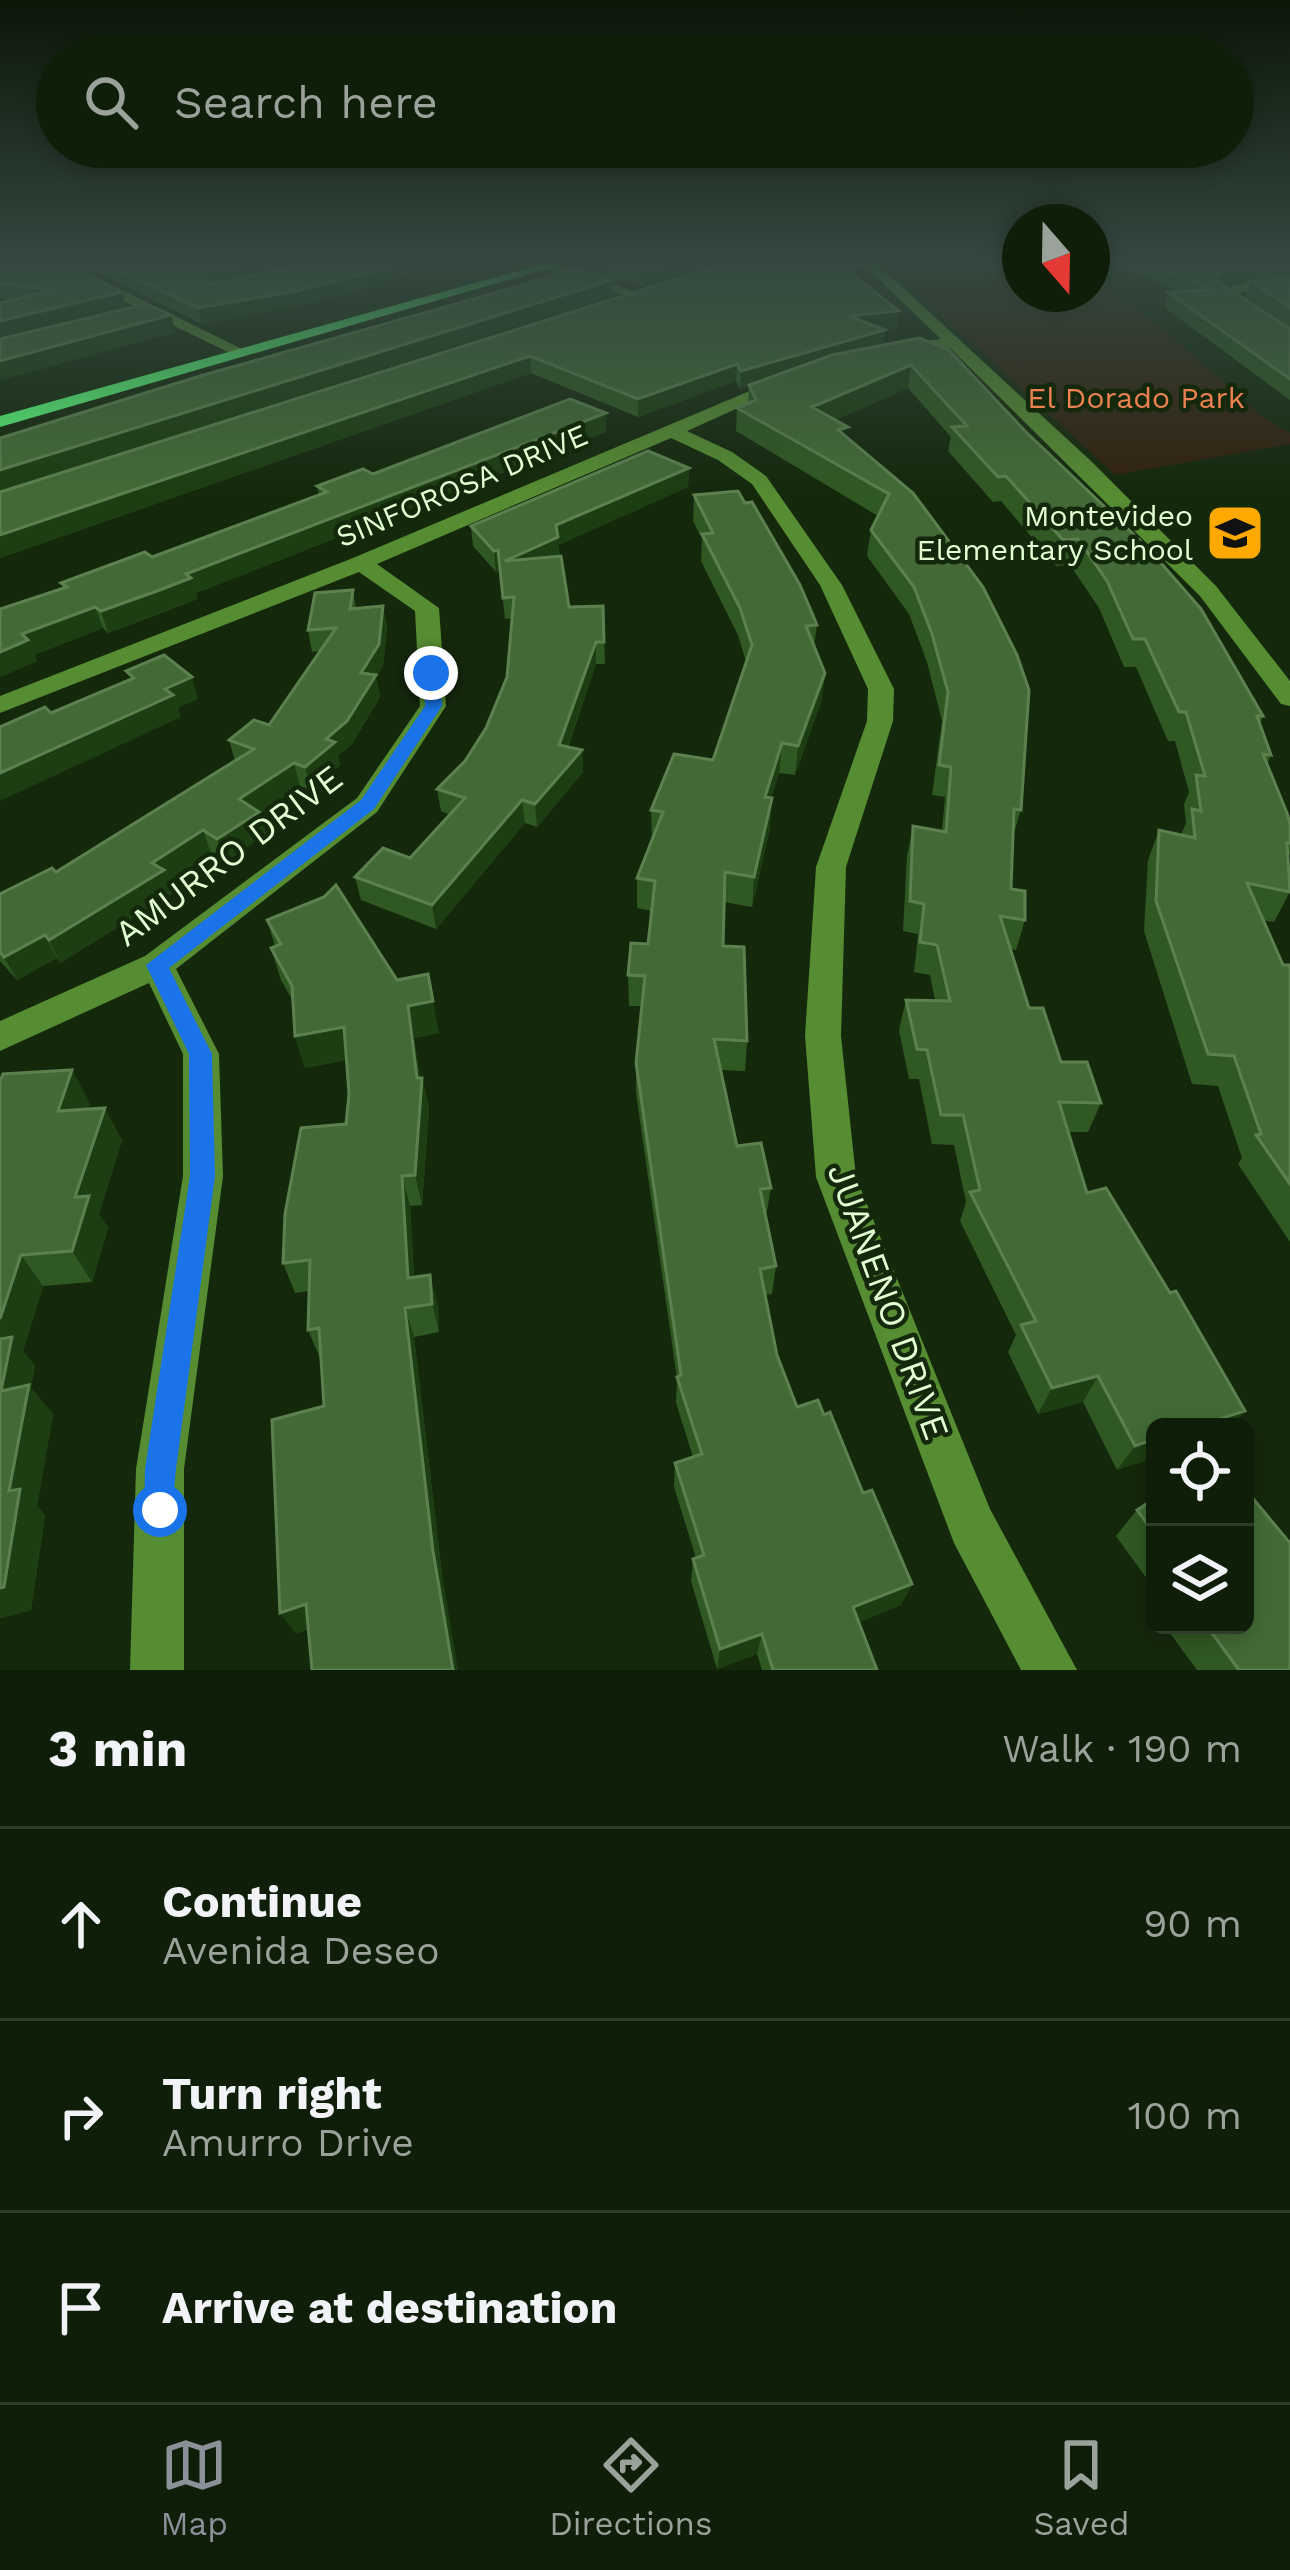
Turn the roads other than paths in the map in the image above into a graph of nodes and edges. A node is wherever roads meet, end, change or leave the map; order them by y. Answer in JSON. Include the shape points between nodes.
{"nodes":[{"id":1,"x":214,"y":339,"type":"edge"},
{"id":2,"x":263,"y":339,"type":"edge"},
{"id":3,"x":947,"y":339,"type":"edge"},
{"id":4,"x":952,"y":344,"type":"junction"},
{"id":5,"x":231,"y":348,"type":"junction"},
{"id":6,"x":874,"y":353,"type":"edge"},
{"id":7,"x":796,"y":378,"type":"edge"},
{"id":8,"x":0,"y":407,"type":"edge"},
{"id":9,"x":0,"y":422,"type":"edge"},
{"id":10,"x":668,"y":429,"type":"junction"},
{"id":11,"x":361,"y":563,"type":"junction"},
{"id":12,"x":1290,"y":698,"type":"edge"},
{"id":13,"x":0,"y":705,"type":"edge"},
{"id":14,"x":157,"y":965,"type":"junction"},
{"id":15,"x":0,"y":1037,"type":"edge"},
{"id":16,"x":157,"y":1670,"type":"edge"},
{"id":17,"x":1050,"y":1670,"type":"edge"}],
"edges":[{"from":1,"to":5,"type":"street"},
{"from":2,"to":5,"type":"main road"},
{"from":3,"to":4,"type":"street"},
{"from":4,"to":6,"type":"street"},
{"from":4,"to":12,"type":"street","via":[[1208,591]]},
{"from":5,"to":8,"type":"main road"},
{"from":5,"to":9,"type":"main road"},
{"from":7,"to":10,"type":"street","name":"SINFOROSA DRIVE"},
{"from":10,"to":11,"type":"street","name":"SINFOROSA DRIVE"},
{"from":10,"to":17,"type":"street","name":"JUANENO DRIVE","via":[[759,480],[831,585],[881,689],[880,721],[831,867],[824,1036],[836,1177],[972,1525]]},
{"from":11,"to":13,"type":"street","name":"SINFOROSA DRIVE"},
{"from":11,"to":14,"type":"street","name":"AMURRO DRIVE","via":[[427,608],[434,706],[367,805]]},
{"from":14,"to":15,"type":"street","name":"AMURRO DRIVE"},
{"from":14,"to":16,"type":"street","via":[[201,1054],[202,1176],[160,1469]]}]}
